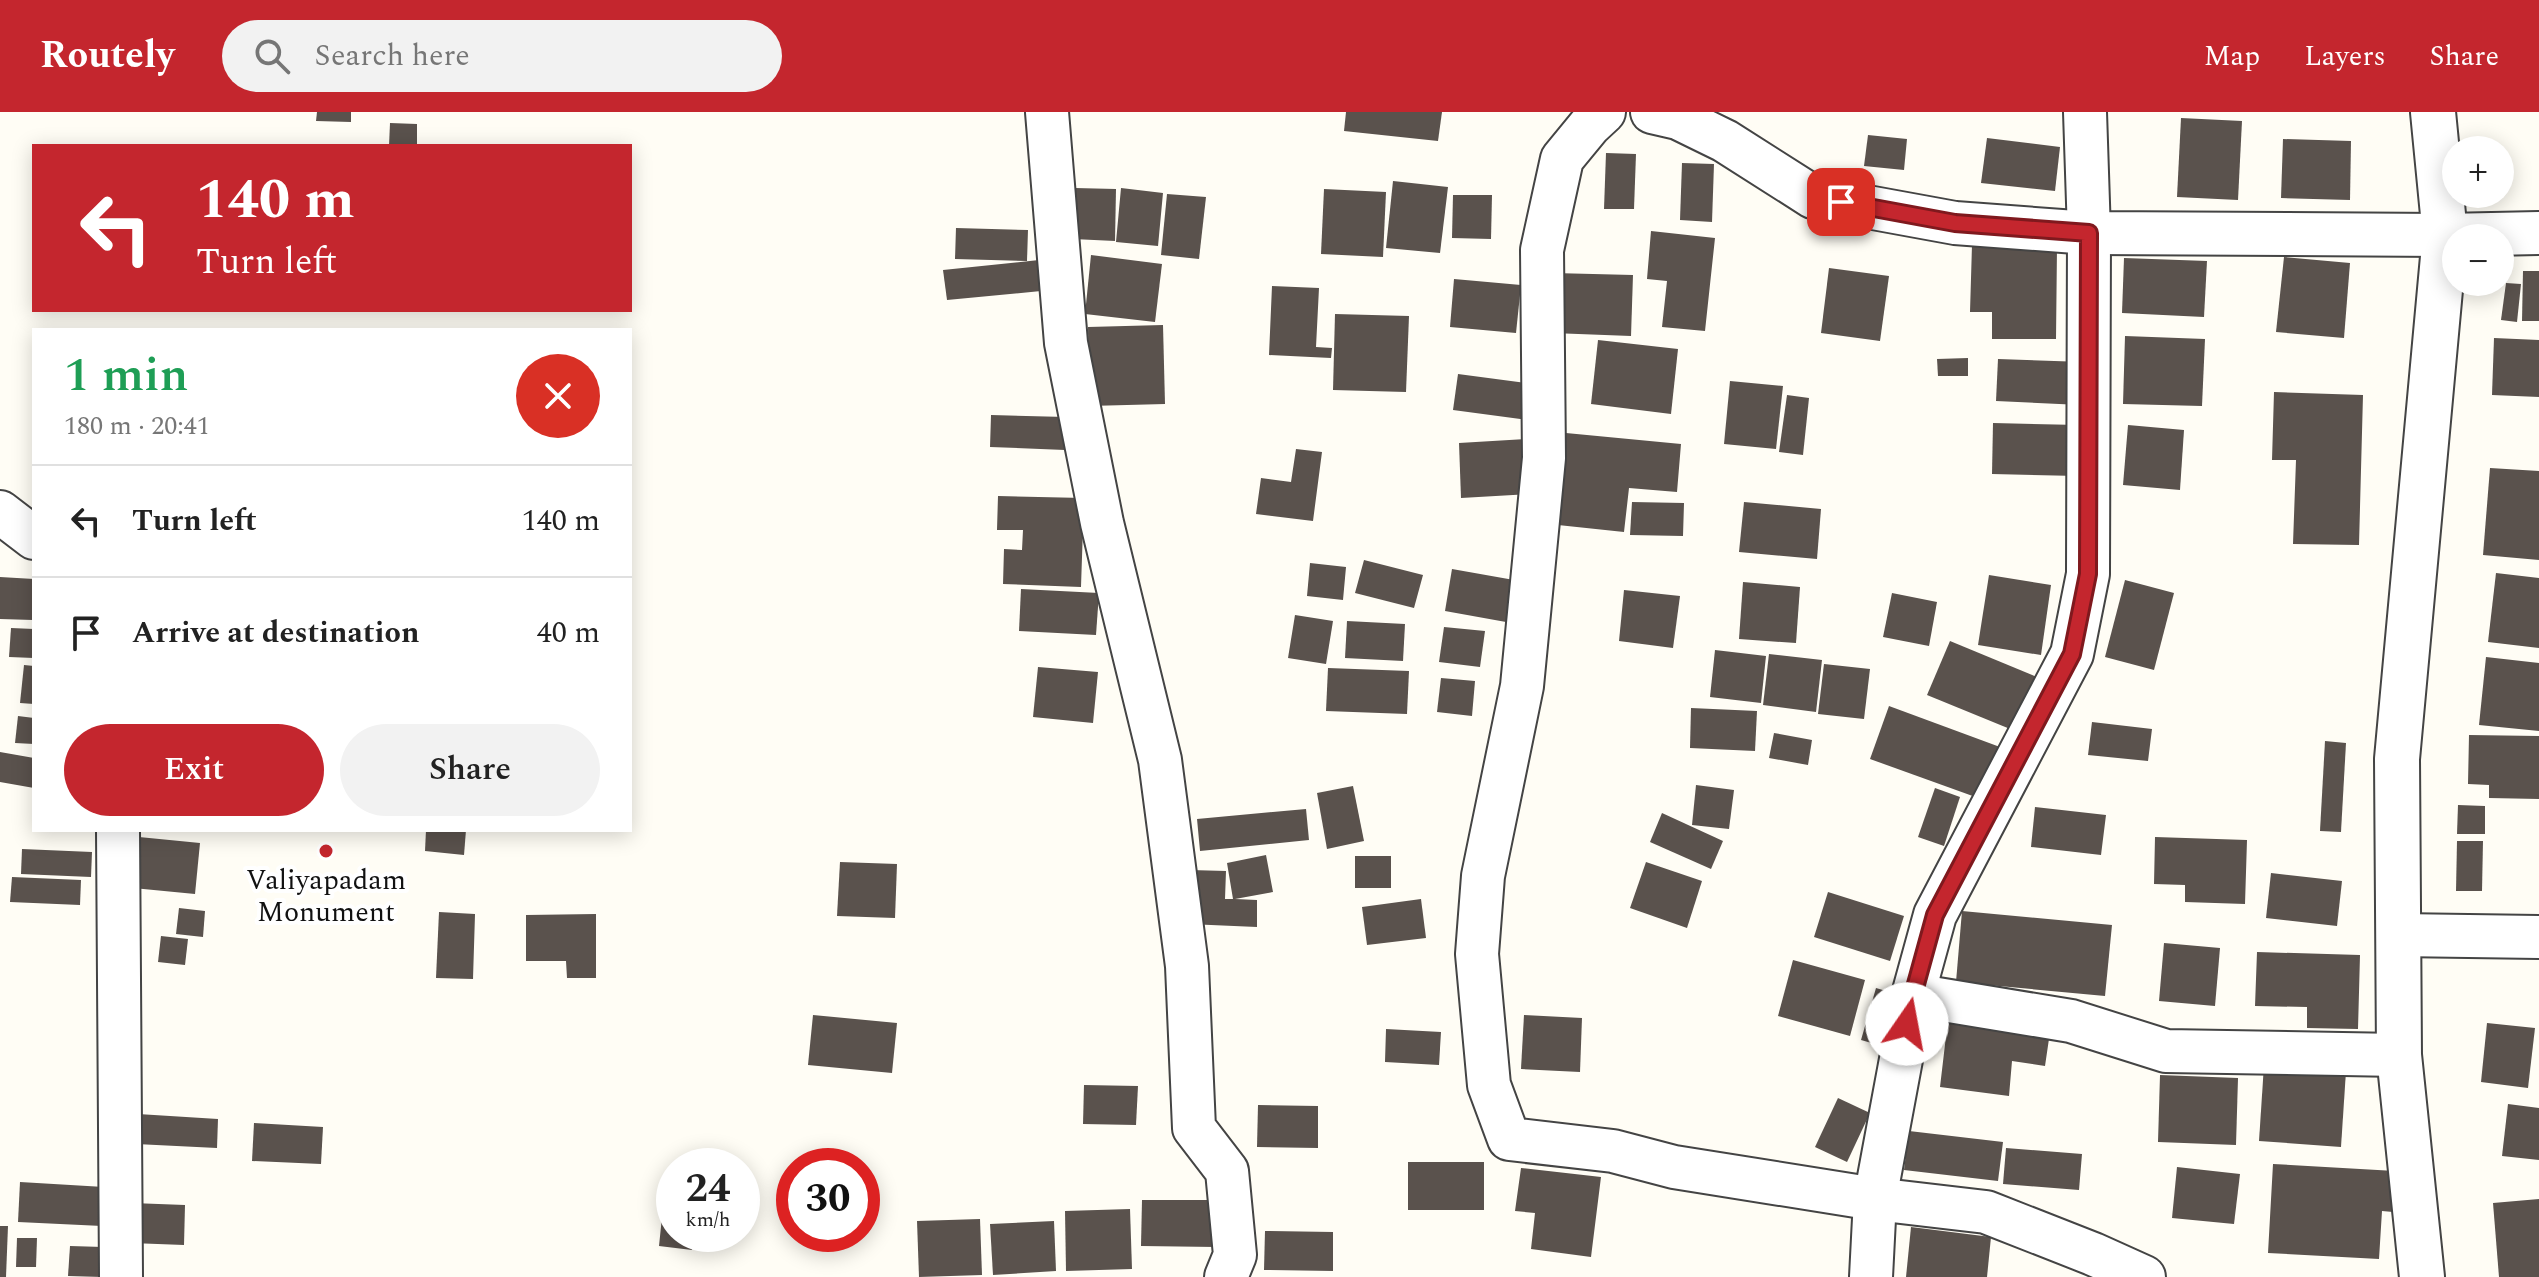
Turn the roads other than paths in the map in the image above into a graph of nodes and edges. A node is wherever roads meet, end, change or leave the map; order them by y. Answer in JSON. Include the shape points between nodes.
{"nodes":[{"id":1,"x":1047,"y":112,"type":"edge"},
{"id":2,"x":1604,"y":112,"type":"edge"},
{"id":3,"x":1652,"y":112,"type":"edge"},
{"id":4,"x":2085,"y":112,"type":"edge"},
{"id":5,"x":2433,"y":112,"type":"edge"},
{"id":6,"x":2444,"y":224,"type":"edge"},
{"id":7,"x":2089,"y":233,"type":"junction"},
{"id":8,"x":2539,"y":233,"type":"edge"},
{"id":9,"x":2514,"y":234,"type":"edge"},
{"id":10,"x":2442,"y":235,"type":"edge"},
{"id":11,"x":2442,"y":268,"type":"edge"},
{"id":12,"x":0,"y":512,"type":"edge"},
{"id":13,"x":32,"y":536,"type":"edge"},
{"id":14,"x":118,"y":832,"type":"edge"},
{"id":15,"x":2398,"y":935,"type":"junction"},
{"id":16,"x":2539,"y":937,"type":"edge"},
{"id":17,"x":1913,"y":995,"type":"junction"},
{"id":18,"x":2399,"y":1055,"type":"junction"},
{"id":19,"x":1875,"y":1199,"type":"junction"},
{"id":20,"x":121,"y":1277,"type":"edge"},
{"id":21,"x":1226,"y":1277,"type":"edge"},
{"id":22,"x":1871,"y":1277,"type":"edge"},
{"id":23,"x":2144,"y":1277,"type":"edge"},
{"id":24,"x":2422,"y":1277,"type":"edge"}],
"edges":[{"from":1,"to":21,"type":"street","via":[[1066,343],[1102,523],[1160,760],[1187,966],[1194,1128],[1227,1171],[1235,1255]]},
{"from":2,"to":19,"type":"street","via":[[1562,159],[1542,250],[1544,458],[1522,686],[1483,876],[1477,954],[1489,1085],[1509,1139],[1613,1151],[1674,1167]]},
{"from":3,"to":7,"type":"street","via":[[1678,118],[1725,141],[1813,197],[1955,223]]},
{"from":4,"to":7,"type":"street"},
{"from":5,"to":6,"type":"street"},
{"from":7,"to":10,"type":"street"},
{"from":7,"to":17,"type":"street","via":[[2088,574],[2072,654],[1935,915]]},
{"from":8,"to":9,"type":"street"},
{"from":11,"to":15,"type":"street","via":[[2397,759]]},
{"from":12,"to":13,"type":"street"},
{"from":14,"to":20,"type":"street"},
{"from":15,"to":16,"type":"street"},
{"from":15,"to":18,"type":"street"},
{"from":17,"to":18,"type":"street","via":[[2071,1021],[2166,1051]]},
{"from":17,"to":19,"type":"street"},
{"from":18,"to":24,"type":"street"},
{"from":19,"to":22,"type":"street"},
{"from":19,"to":23,"type":"street","via":[[1986,1212]]}]}
